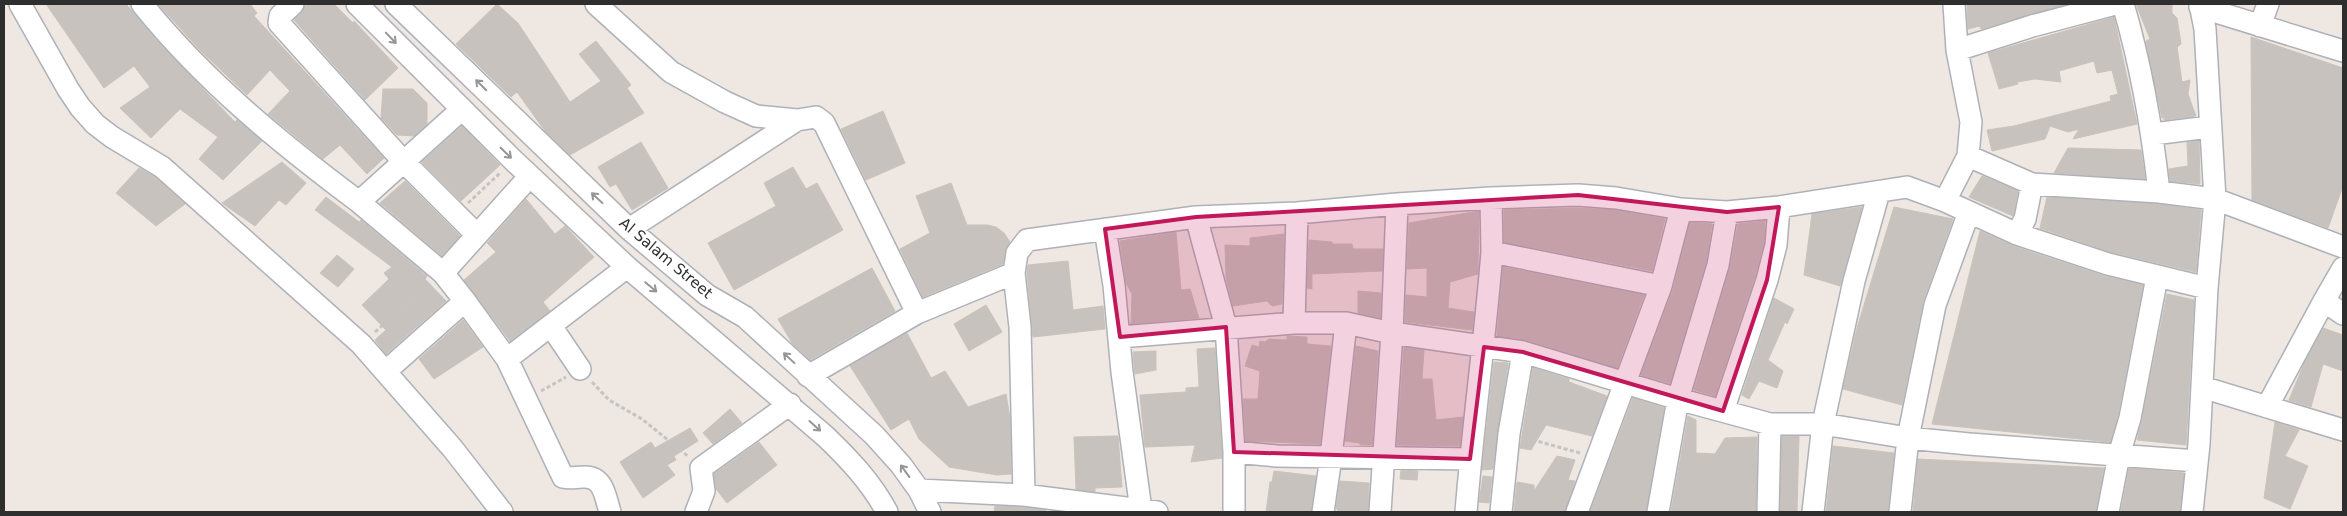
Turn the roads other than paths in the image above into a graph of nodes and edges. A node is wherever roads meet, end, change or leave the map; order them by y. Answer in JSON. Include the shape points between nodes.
{"nodes":[{"id":1,"x":14,"y":4,"type":"edge"},
{"id":2,"x":20,"y":4,"type":"edge"},
{"id":3,"x":142,"y":4,"type":"edge"},
{"id":4,"x":293,"y":4,"type":"edge"},
{"id":5,"x":356,"y":4,"type":"edge"},
{"id":6,"x":396,"y":4,"type":"edge"},
{"id":7,"x":596,"y":4,"type":"edge"},
{"id":8,"x":1954,"y":4,"type":"edge"},
{"id":9,"x":2115,"y":4,"type":"edge"},
{"id":10,"x":2123,"y":4,"type":"edge"},
{"id":11,"x":2268,"y":4,"type":"edge"},
{"id":12,"x":2200,"y":5,"type":"edge"},
{"id":13,"x":4,"y":7,"type":"edge"},
{"id":14,"x":2260,"y":26,"type":"junction"},
{"id":15,"x":1957,"y":50,"type":"junction"},
{"id":16,"x":2343,"y":51,"type":"edge"},
{"id":17,"x":461,"y":110,"type":"junction"},
{"id":18,"x":797,"y":120,"type":"junction"},
{"id":19,"x":2209,"y":127,"type":"junction"},
{"id":20,"x":2153,"y":134,"type":"junction"},
{"id":21,"x":1968,"y":156,"type":"junction"},
{"id":22,"x":403,"y":161,"type":"junction"},
{"id":23,"x":530,"y":176,"type":"junction"},
{"id":24,"x":2032,"y":184,"type":"junction"},
{"id":25,"x":1879,"y":192,"type":"junction"},
{"id":26,"x":2159,"y":192,"type":"junction"},
{"id":27,"x":1491,"y":198,"type":"junction"},
{"id":28,"x":2215,"y":199,"type":"junction"},
{"id":29,"x":359,"y":202,"type":"junction"},
{"id":30,"x":1945,"y":202,"type":"junction"},
{"id":31,"x":1397,"y":204,"type":"junction"},
{"id":32,"x":1779,"y":207,"type":"junction"},
{"id":33,"x":1681,"y":209,"type":"junction"},
{"id":34,"x":1727,"y":212,"type":"junction"},
{"id":35,"x":1969,"y":212,"type":"junction"},
{"id":36,"x":1297,"y":213,"type":"junction"},
{"id":37,"x":1196,"y":217,"type":"junction"},
{"id":38,"x":629,"y":229,"type":"junction"},
{"id":39,"x":1105,"y":229,"type":"junction"},
{"id":40,"x":2017,"y":234,"type":"junction"},
{"id":41,"x":478,"y":235,"type":"junction"},
{"id":42,"x":2343,"y":247,"type":"edge"},
{"id":43,"x":1492,"y":252,"type":"junction"},
{"id":44,"x":627,"y":267,"type":"junction"},
{"id":45,"x":2343,"y":268,"type":"edge"},
{"id":46,"x":442,"y":273,"type":"junction"},
{"id":47,"x":1014,"y":273,"type":"junction"},
{"id":48,"x":2157,"y":277,"type":"junction"},
{"id":49,"x":1660,"y":286,"type":"junction"},
{"id":50,"x":2207,"y":288,"type":"junction"},
{"id":51,"x":707,"y":295,"type":"junction"},
{"id":52,"x":465,"y":301,"type":"junction"},
{"id":53,"x":2324,"y":301,"type":"junction"},
{"id":54,"x":916,"y":313,"type":"junction"},
{"id":55,"x":2343,"y":314,"type":"edge"},
{"id":56,"x":685,"y":316,"type":"junction"},
{"id":57,"x":1294,"y":322,"type":"junction"},
{"id":58,"x":1346,"y":323,"type":"junction"},
{"id":59,"x":551,"y":326,"type":"junction"},
{"id":60,"x":1226,"y":327,"type":"junction"},
{"id":61,"x":1392,"y":333,"type":"junction"},
{"id":62,"x":1120,"y":337,"type":"junction"},
{"id":63,"x":1484,"y":347,"type":"junction"},
{"id":64,"x":1523,"y":352,"type":"junction"},
{"id":65,"x":506,"y":359,"type":"junction"},
{"id":66,"x":580,"y":369,"type":"road end"},
{"id":67,"x":386,"y":371,"type":"junction"},
{"id":68,"x":808,"y":376,"type":"junction"},
{"id":69,"x":1626,"y":382,"type":"junction"},
{"id":70,"x":2202,"y":387,"type":"junction"},
{"id":71,"x":1678,"y":399,"type":"junction"},
{"id":72,"x":790,"y":404,"type":"junction"},
{"id":73,"x":2267,"y":408,"type":"junction"},
{"id":74,"x":1723,"y":411,"type":"junction"},
{"id":75,"x":1770,"y":424,"type":"junction"},
{"id":76,"x":1823,"y":424,"type":"junction"},
{"id":77,"x":2343,"y":430,"type":"edge"},
{"id":78,"x":1908,"y":438,"type":"junction"},
{"id":79,"x":1234,"y":452,"type":"junction"},
{"id":80,"x":2120,"y":455,"type":"junction"},
{"id":81,"x":1331,"y":457,"type":"junction"},
{"id":82,"x":1384,"y":458,"type":"junction"},
{"id":83,"x":1470,"y":458,"type":"junction"},
{"id":84,"x":2197,"y":461,"type":"junction"},
{"id":85,"x":919,"y":490,"type":"junction"},
{"id":86,"x":1024,"y":495,"type":"junction"},
{"id":87,"x":1149,"y":511,"type":"edge"},
{"id":88,"x":502,"y":512,"type":"edge"},
{"id":89,"x":610,"y":512,"type":"edge"},
{"id":90,"x":696,"y":512,"type":"edge"},
{"id":91,"x":887,"y":512,"type":"edge"},
{"id":92,"x":930,"y":512,"type":"edge"},
{"id":93,"x":1234,"y":512,"type":"edge"},
{"id":94,"x":1322,"y":512,"type":"edge"},
{"id":95,"x":1380,"y":512,"type":"edge"},
{"id":96,"x":1466,"y":512,"type":"edge"},
{"id":97,"x":1501,"y":512,"type":"edge"},
{"id":98,"x":1577,"y":512,"type":"edge"},
{"id":99,"x":1658,"y":512,"type":"edge"},
{"id":100,"x":1768,"y":512,"type":"edge"},
{"id":101,"x":1813,"y":512,"type":"edge"},
{"id":102,"x":1900,"y":512,"type":"edge"},
{"id":103,"x":2108,"y":512,"type":"edge"},
{"id":104,"x":2192,"y":512,"type":"edge"}],
"edges":[{"from":1,"to":13,"type":"street"},
{"from":2,"to":67,"type":"street","via":[[68,89],[94,124],[162,167],[361,344]]},
{"from":3,"to":29,"type":"street","via":[[191,61],[241,110]]},
{"from":4,"to":22,"type":"street","via":[[280,16],[279,23]]},
{"from":5,"to":17,"type":"street","name":"Al Salam Street","one_way":true},
{"from":38,"to":6,"type":"street","name":"Al Salam Street","one_way":true},
{"from":7,"to":18,"type":"street","via":[[671,72],[756,116]]},
{"from":8,"to":15,"type":"street"},
{"from":9,"to":15,"type":"street"},
{"from":10,"to":20,"type":"street"},
{"from":11,"to":14,"type":"street"},
{"from":12,"to":14,"type":"street"},
{"from":12,"to":19,"type":"street","via":[[2205,29]]},
{"from":14,"to":16,"type":"street"},
{"from":15,"to":21,"type":"street","via":[[1971,122]]},
{"from":17,"to":22,"type":"street"},
{"from":17,"to":23,"type":"street","name":"Al Salam Street","one_way":true},
{"from":18,"to":38,"type":"street"},
{"from":18,"to":54,"type":"street","via":[[816,118],[824,123]]},
{"from":19,"to":20,"type":"street"},
{"from":19,"to":28,"type":"street"},
{"from":20,"to":26,"type":"street"},
{"from":21,"to":24,"type":"street"},
{"from":21,"to":30,"type":"street"},
{"from":22,"to":29,"type":"street"},
{"from":22,"to":41,"type":"street"},
{"from":23,"to":41,"type":"street"},
{"from":23,"to":44,"type":"street","name":"Al Salam Street"},
{"from":24,"to":26,"type":"street"},
{"from":24,"to":40,"type":"street","via":[[2025,219]]},
{"from":25,"to":30,"type":"street","via":[[1907,187]]},
{"from":25,"to":32,"type":"street"},
{"from":25,"to":76,"type":"street","via":[[1854,281]]},
{"from":26,"to":28,"type":"street"},
{"from":27,"to":31,"type":"street"},
{"from":27,"to":33,"type":"street","via":[[1578,195]]},
{"from":27,"to":43,"type":"street"},
{"from":28,"to":42,"type":"street"},
{"from":28,"to":50,"type":"street"},
{"from":29,"to":46,"type":"street"},
{"from":30,"to":35,"type":"street"},
{"from":31,"to":36,"type":"street"},
{"from":31,"to":61,"type":"street"},
{"from":32,"to":34,"type":"street"},
{"from":32,"to":74,"type":"street","via":[[1776,245],[1767,280]]},
{"from":33,"to":34,"type":"street"},
{"from":33,"to":49,"type":"street"},
{"from":34,"to":71,"type":"street","via":[[1718,265]]},
{"from":35,"to":40,"type":"street"},
{"from":35,"to":78,"type":"street","via":[[1935,305]]},
{"from":36,"to":37,"type":"street"},
{"from":36,"to":57,"type":"street"},
{"from":37,"to":39,"type":"street"},
{"from":37,"to":60,"type":"street"},
{"from":38,"to":51,"type":"street","name":"Al Salam Street"},
{"from":39,"to":47,"type":"street","via":[[1027,240],[1016,253]]},
{"from":39,"to":62,"type":"street"},
{"from":40,"to":48,"type":"street"},
{"from":41,"to":46,"type":"street"},
{"from":43,"to":49,"type":"street"},
{"from":43,"to":63,"type":"street"},
{"from":44,"to":56,"type":"street","name":"Al Salam Street","one_way":true},
{"from":44,"to":59,"type":"street"},
{"from":45,"to":53,"type":"street"},
{"from":46,"to":52,"type":"street"},
{"from":47,"to":54,"type":"street"},
{"from":47,"to":86,"type":"street","via":[[1020,327]]},
{"from":48,"to":50,"type":"street"},
{"from":48,"to":80,"type":"street"},
{"from":49,"to":69,"type":"street"},
{"from":50,"to":70,"type":"street"},
{"from":51,"to":56,"type":"street"},
{"from":68,"to":51,"type":"street","name":"Al Salam Street","one_way":true,"via":[[745,317]]},
{"from":52,"to":65,"type":"street"},
{"from":52,"to":67,"type":"street"},
{"from":53,"to":55,"type":"street"},
{"from":53,"to":73,"type":"street"},
{"from":54,"to":68,"type":"street"},
{"from":56,"to":72,"type":"street","name":"Al Salam Street"},
{"from":57,"to":58,"type":"street"},
{"from":57,"to":60,"type":"street"},
{"from":58,"to":61,"type":"street"},
{"from":58,"to":81,"type":"street"},
{"from":59,"to":65,"type":"street"},
{"from":59,"to":66,"type":"street"},
{"from":60,"to":62,"type":"street"},
{"from":60,"to":79,"type":"street"},
{"from":61,"to":63,"type":"street"},
{"from":61,"to":82,"type":"street"},
{"from":62,"to":87,"type":"street","via":[[1122,372]]},
{"from":63,"to":64,"type":"street"},
{"from":63,"to":83,"type":"street"},
{"from":64,"to":69,"type":"street"},
{"from":64,"to":97,"type":"street","via":[[1509,434]]},
{"from":65,"to":89,"type":"street","via":[[563,476],[571,479],[592,477],[599,481]]},
{"from":67,"to":88,"type":"street"},
{"from":85,"to":68,"type":"street","name":"Al Salam Street","one_way":true,"via":[[874,435]]},
{"from":69,"to":71,"type":"street"},
{"from":69,"to":98,"type":"street"},
{"from":70,"to":73,"type":"street"},
{"from":70,"to":84,"type":"street"},
{"from":71,"to":74,"type":"street"},
{"from":71,"to":99,"type":"street"},
{"from":72,"to":90,"type":"street","via":[[700,468],[704,490]]},
{"from":72,"to":91,"type":"street","name":"Al Salam Street","one_way":true,"via":[[855,465]]},
{"from":73,"to":77,"type":"street"},
{"from":74,"to":75,"type":"street"},
{"from":75,"to":76,"type":"street"},
{"from":75,"to":100,"type":"street"},
{"from":76,"to":78,"type":"street"},
{"from":76,"to":101,"type":"street"},
{"from":78,"to":80,"type":"street"},
{"from":78,"to":102,"type":"street"},
{"from":79,"to":81,"type":"street"},
{"from":79,"to":93,"type":"street"},
{"from":80,"to":84,"type":"street"},
{"from":80,"to":103,"type":"street"},
{"from":81,"to":82,"type":"street"},
{"from":81,"to":94,"type":"street"},
{"from":82,"to":83,"type":"street"},
{"from":82,"to":95,"type":"street"},
{"from":83,"to":96,"type":"street"},
{"from":84,"to":104,"type":"street"},
{"from":85,"to":86,"type":"street"},
{"from":85,"to":92,"type":"street","name":"Al Salam Street"},
{"from":86,"to":87,"type":"street"}]}
